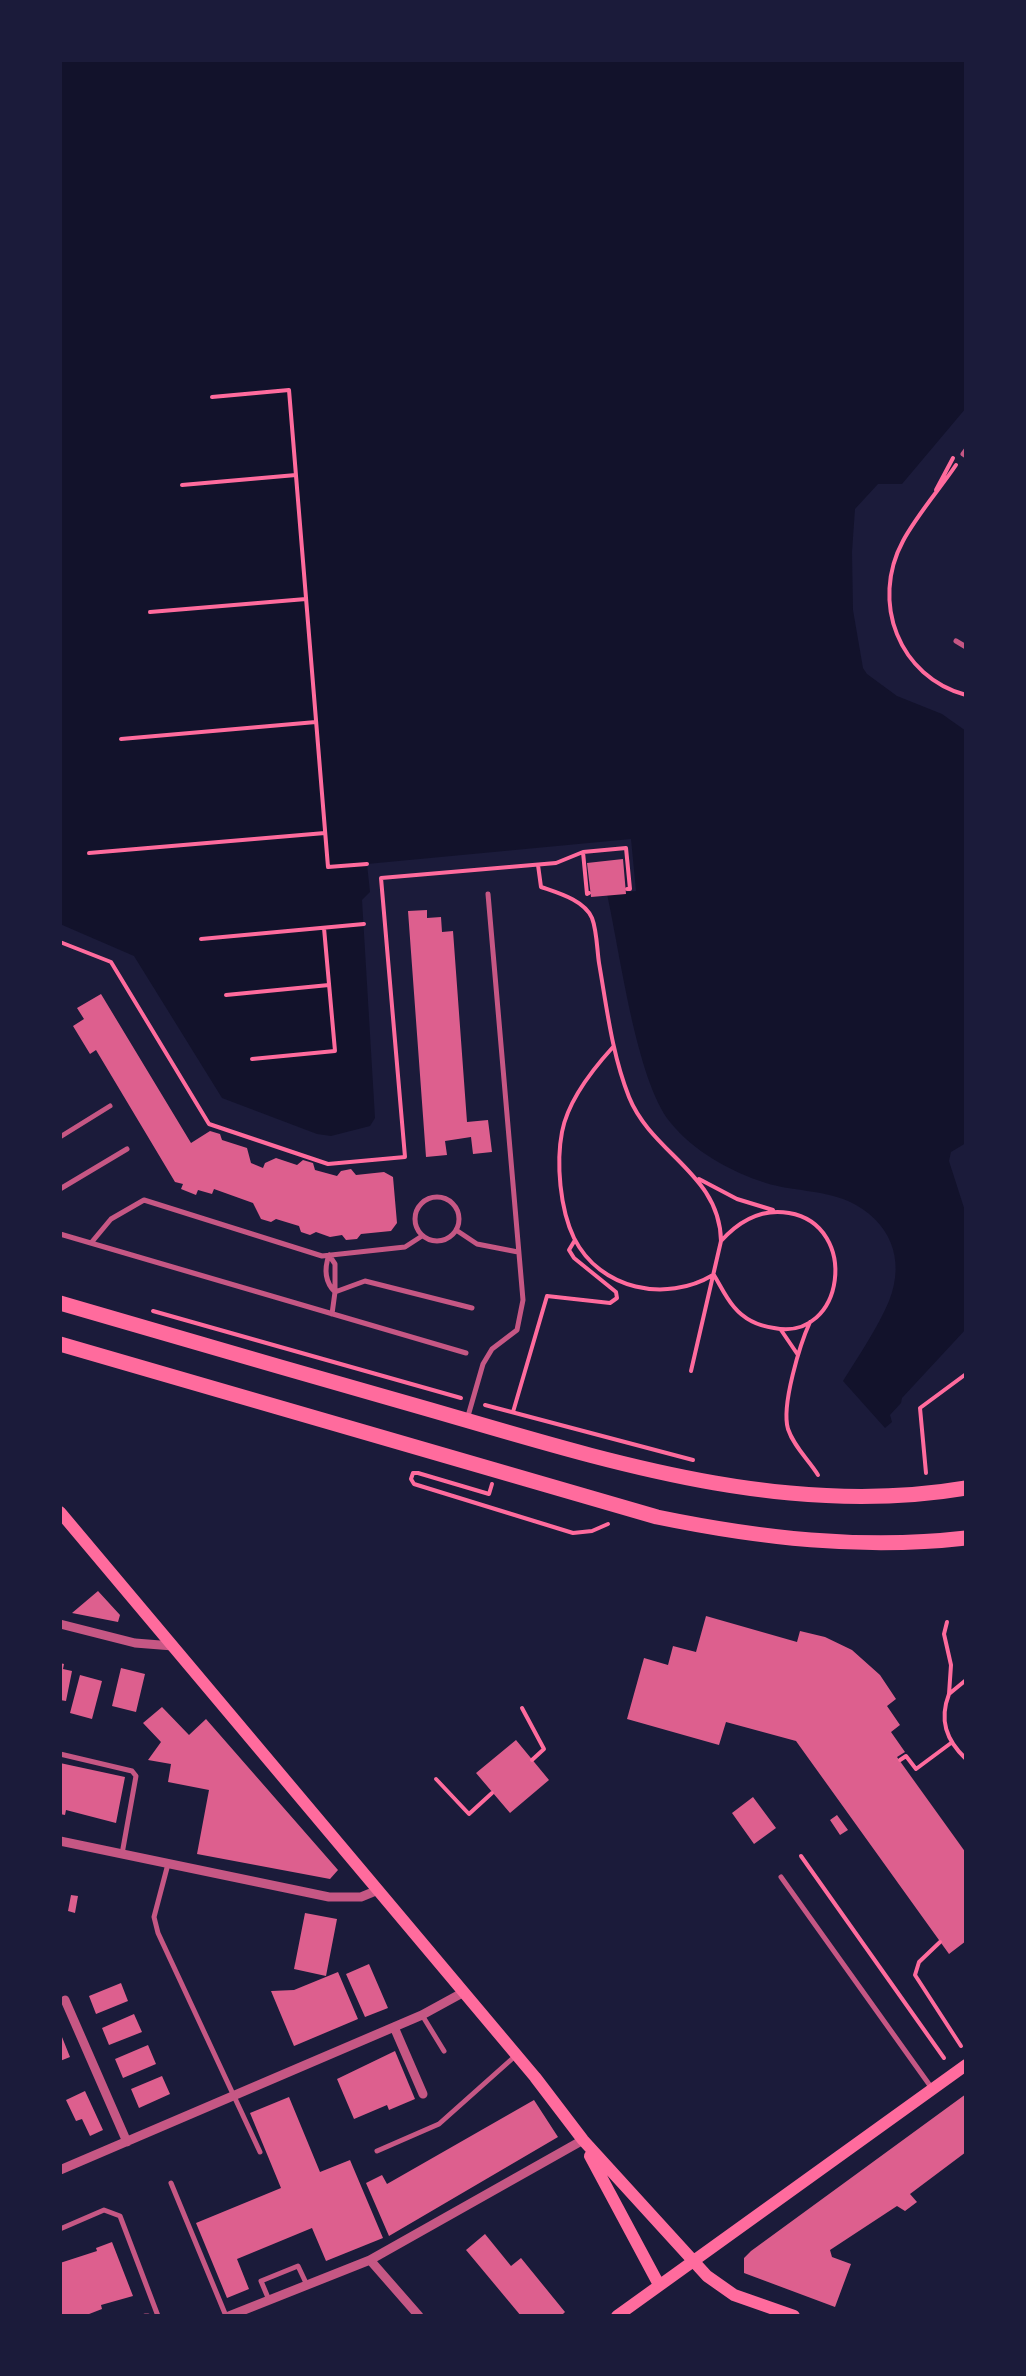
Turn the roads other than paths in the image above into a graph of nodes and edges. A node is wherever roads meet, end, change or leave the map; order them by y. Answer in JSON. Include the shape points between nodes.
{"nodes":[{"id":1,"x":956,"y":641,"type":"dead end"},
{"id":2,"x":966,"y":647,"type":"edge"},
{"id":3,"x":488,"y":894,"type":"dead end"},
{"id":4,"x":110,"y":1106,"type":"dead end"},
{"id":5,"x":60,"y":1136,"type":"edge"},
{"id":6,"x":127,"y":1149,"type":"dead end"},
{"id":7,"x":60,"y":1189,"type":"edge"},
{"id":8,"x":456,"y":1230,"type":"junction"},
{"id":9,"x":60,"y":1234,"type":"edge"},
{"id":10,"x":422,"y":1236,"type":"junction"},
{"id":11,"x":91,"y":1243,"type":"junction"},
{"id":12,"x":518,"y":1252,"type":"junction"},
{"id":13,"x":328,"y":1255,"type":"junction"},
{"id":14,"x":335,"y":1292,"type":"junction"},
{"id":15,"x":60,"y":1303,"type":"edge"},
{"id":16,"x":472,"y":1308,"type":"dead end"},
{"id":17,"x":332,"y":1314,"type":"junction"},
{"id":18,"x":60,"y":1344,"type":"edge"},
{"id":19,"x":466,"y":1352,"type":"dead end"},
{"id":20,"x":466,"y":1421,"type":"junction"},
{"id":21,"x":966,"y":1488,"type":"edge"},
{"id":22,"x":60,"y":1512,"type":"edge"},
{"id":23,"x":966,"y":1538,"type":"edge"},
{"id":24,"x":867,"y":1543,"type":"junction"},
{"id":25,"x":966,"y":1549,"type":"edge"},
{"id":26,"x":60,"y":1624,"type":"edge"},
{"id":27,"x":173,"y":1646,"type":"junction"},
{"id":28,"x":60,"y":1754,"type":"edge"},
{"id":29,"x":60,"y":1842,"type":"edge"},
{"id":30,"x":122,"y":1854,"type":"junction"},
{"id":31,"x":168,"y":1864,"type":"junction"},
{"id":32,"x":781,"y":1877,"type":"dead end"},
{"id":33,"x":378,"y":1890,"type":"junction"},
{"id":34,"x":464,"y":1992,"type":"junction"},
{"id":35,"x":66,"y":2000,"type":"dead end"},
{"id":36,"x":422,"y":2015,"type":"junction"},
{"id":37,"x":394,"y":2027,"type":"junction"},
{"id":38,"x":444,"y":2050,"type":"dead end"},
{"id":39,"x":517,"y":2055,"type":"junction"},
{"id":40,"x":966,"y":2066,"type":"edge"},
{"id":41,"x":933,"y":2089,"type":"junction"},
{"id":42,"x":423,"y":2094,"type":"dead end"},
{"id":43,"x":233,"y":2096,"type":"junction"},
{"id":44,"x":582,"y":2140,"type":"junction"},
{"id":45,"x":128,"y":2142,"type":"junction"},
{"id":46,"x":377,"y":2151,"type":"dead end"},
{"id":47,"x":260,"y":2152,"type":"dead end"},
{"id":48,"x":60,"y":2170,"type":"edge"},
{"id":49,"x":171,"y":2184,"type":"dead end"},
{"id":50,"x":60,"y":2229,"type":"edge"},
{"id":51,"x":370,"y":2260,"type":"junction"},
{"id":52,"x":692,"y":2260,"type":"junction"},
{"id":53,"x":658,"y":2283,"type":"junction"},
{"id":54,"x":307,"y":2285,"type":"junction"},
{"id":55,"x":269,"y":2300,"type":"junction"},
{"id":56,"x":632,"y":2311,"type":"edge"},
{"id":57,"x":158,"y":2316,"type":"edge"},
{"id":58,"x":227,"y":2316,"type":"edge"},
{"id":59,"x":419,"y":2316,"type":"edge"},
{"id":60,"x":617,"y":2316,"type":"edge"},
{"id":61,"x":794,"y":2316,"type":"edge"}],
"edges":[{"from":1,"to":2,"type":"lane"},
{"from":3,"to":12,"type":"lane"},
{"from":4,"to":5,"type":"lane"},
{"from":6,"to":7,"type":"lane"},
{"from":8,"to":10,"type":"lane","via":[[436,1241]]},
{"from":8,"to":10,"type":"lane","via":[[456,1208],[444,1198],[429,1198],[414,1215]]},
{"from":8,"to":12,"type":"lane","via":[[476,1244]]},
{"from":9,"to":11,"type":"lane"},
{"from":10,"to":13,"type":"lane","via":[[405,1247]]},
{"from":11,"to":13,"type":"lane","via":[[111,1219],[144,1200]]},
{"from":11,"to":17,"type":"lane"},
{"from":12,"to":20,"type":"lane","via":[[521,1322],[483,1364]]},
{"from":13,"to":14,"type":"lane","via":[[328,1285]]},
{"from":14,"to":16,"type":"lane","via":[[365,1281]]},
{"from":14,"to":17,"type":"lane"},
{"from":15,"to":20,"type":"highway"},
{"from":17,"to":19,"type":"lane"},
{"from":18,"to":24,"type":"highway","via":[[656,1517],[760,1535]]},
{"from":20,"to":21,"type":"highway","via":[[746,1489],[849,1497]]},
{"from":22,"to":27,"type":"main road"},
{"from":23,"to":24,"type":"highway"},
{"from":24,"to":25,"type":"highway"},
{"from":26,"to":27,"type":"street"},
{"from":27,"to":33,"type":"main road"},
{"from":28,"to":30,"type":"lane","via":[[136,1776]]},
{"from":29,"to":30,"type":"street"},
{"from":30,"to":31,"type":"street"},
{"from":31,"to":33,"type":"street","via":[[329,1898],[361,1898]]},
{"from":31,"to":43,"type":"lane","via":[[154,1916],[158,1934]]},
{"from":32,"to":41,"type":"lane"},
{"from":33,"to":34,"type":"main road"},
{"from":34,"to":36,"type":"street"},
{"from":34,"to":39,"type":"main road"},
{"from":35,"to":45,"type":"street"},
{"from":36,"to":37,"type":"street"},
{"from":36,"to":38,"type":"lane"},
{"from":37,"to":42,"type":"street"},
{"from":37,"to":43,"type":"street"},
{"from":39,"to":44,"type":"main road"},
{"from":39,"to":46,"type":"lane","via":[[439,2124]]},
{"from":40,"to":41,"type":"main road"},
{"from":41,"to":52,"type":"main road"},
{"from":43,"to":45,"type":"street"},
{"from":43,"to":47,"type":"lane"},
{"from":44,"to":51,"type":"street"},
{"from":44,"to":52,"type":"main road"},
{"from":44,"to":53,"type":"main road"},
{"from":45,"to":48,"type":"street"},
{"from":49,"to":58,"type":"lane"},
{"from":50,"to":57,"type":"lane","via":[[104,2210],[120,2216]]},
{"from":51,"to":54,"type":"street"},
{"from":51,"to":59,"type":"street"},
{"from":52,"to":53,"type":"main road"},
{"from":52,"to":61,"type":"main road","via":[[728,2292]]},
{"from":53,"to":56,"type":"main road"},
{"from":54,"to":55,"type":"street"},
{"from":54,"to":55,"type":"lane","via":[[298,2266],[261,2281]]},
{"from":55,"to":58,"type":"street"},
{"from":56,"to":60,"type":"main road"}]}
